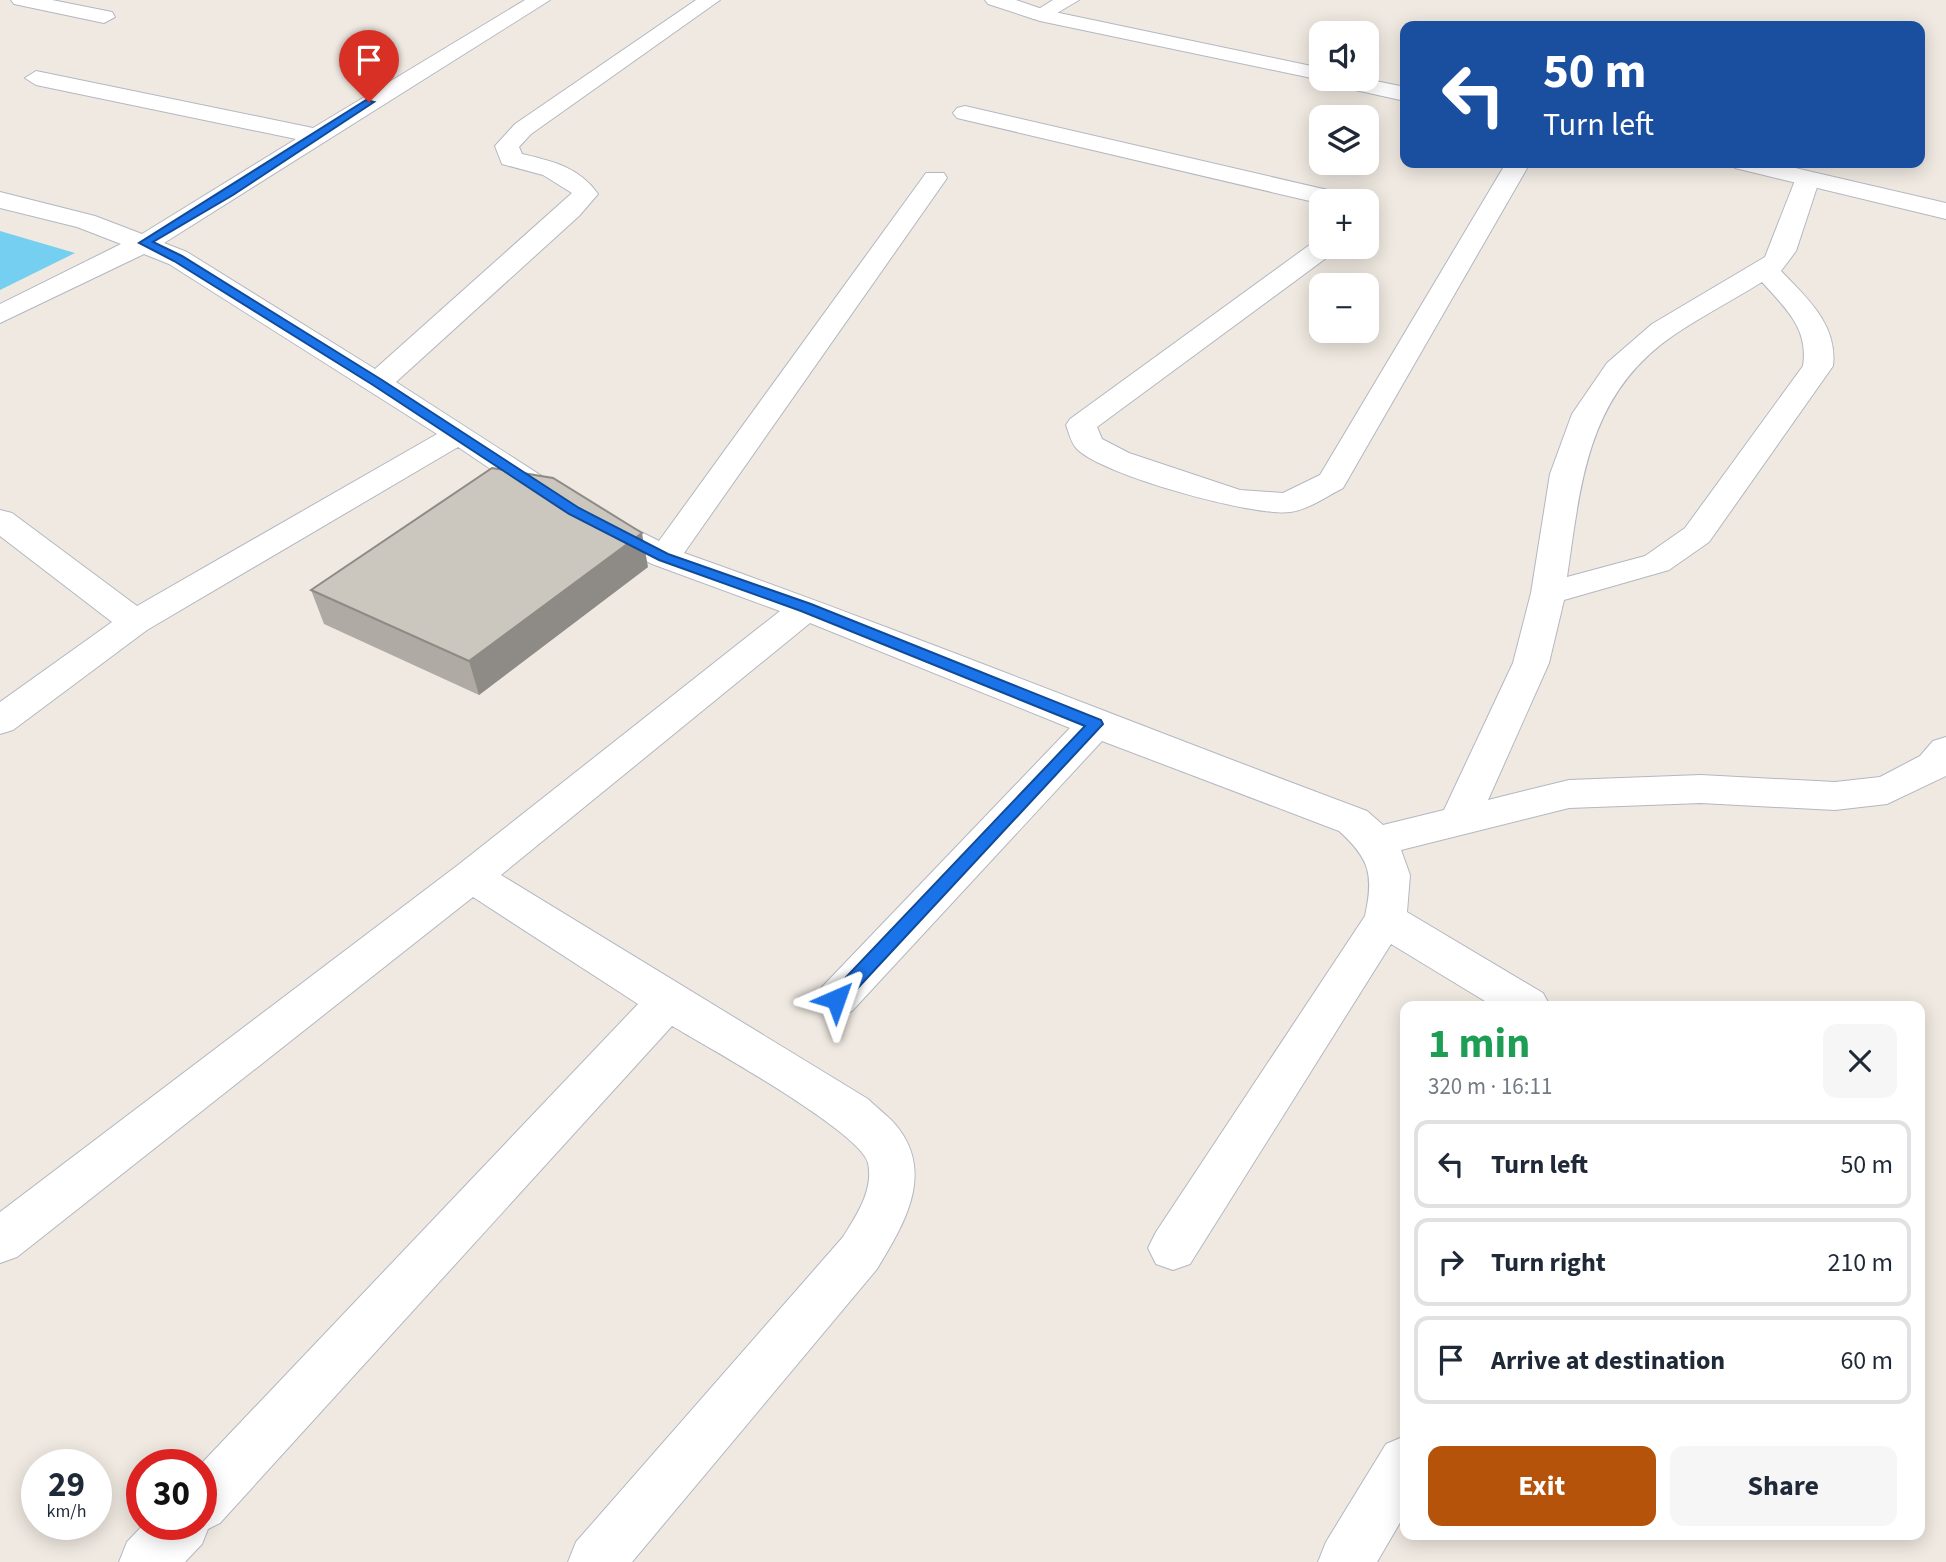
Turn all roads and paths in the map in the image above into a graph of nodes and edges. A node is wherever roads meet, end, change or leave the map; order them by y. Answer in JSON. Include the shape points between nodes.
{"nodes":[{"id":1,"x":21,"y":0,"type":"edge"},
{"id":2,"x":540,"y":0,"type":"edge"},
{"id":3,"x":710,"y":0,"type":"edge"},
{"id":4,"x":995,"y":0,"type":"edge"},
{"id":5,"x":1069,"y":0,"type":"edge"},
{"id":6,"x":1040,"y":15,"type":"junction"},
{"id":7,"x":104,"y":17,"type":"dead end"},
{"id":8,"x":1309,"y":72,"type":"edge"},
{"id":9,"x":36,"y":78,"type":"dead end"},
{"id":10,"x":1379,"y":88,"type":"edge"},
{"id":11,"x":1400,"y":93,"type":"edge"},
{"id":12,"x":965,"y":113,"type":"dead end"},
{"id":13,"x":315,"y":136,"type":"junction"},
{"id":14,"x":1515,"y":168,"type":"edge"},
{"id":15,"x":1765,"y":168,"type":"edge"},
{"id":16,"x":934,"y":178,"type":"dead end"},
{"id":17,"x":1808,"y":178,"type":"junction"},
{"id":18,"x":1309,"y":193,"type":"edge"},
{"id":19,"x":0,"y":200,"type":"edge"},
{"id":20,"x":1946,"y":211,"type":"edge"},
{"id":21,"x":145,"y":243,"type":"junction"},
{"id":22,"x":1309,"y":258,"type":"edge"},
{"id":23,"x":1766,"y":271,"type":"junction"},
{"id":24,"x":0,"y":315,"type":"edge"},
{"id":25,"x":378,"y":382,"type":"junction"},
{"id":26,"x":459,"y":434,"type":"junction"},
{"id":27,"x":0,"y":520,"type":"edge"},
{"id":28,"x":664,"y":557,"type":"junction"},
{"id":29,"x":1548,"y":593,"type":"junction"},
{"id":30,"x":806,"y":607,"type":"junction"},
{"id":31,"x":135,"y":622,"type":"junction"},
{"id":32,"x":0,"y":721,"type":"edge"},
{"id":33,"x":1096,"y":724,"type":"junction"},
{"id":34,"x":1946,"y":750,"type":"edge"},
{"id":35,"x":1458,"y":822,"type":"junction"},
{"id":36,"x":1378,"y":841,"type":"junction"},
{"id":37,"x":472,"y":876,"type":"junction"},
{"id":38,"x":1385,"y":919,"type":"junction"},
{"id":39,"x":836,"y":999,"type":"dead end"},
{"id":40,"x":668,"y":1001,"type":"junction"},
{"id":41,"x":1520,"y":1001,"type":"edge"},
{"id":42,"x":0,"y":1241,"type":"edge"},
{"id":43,"x":1174,"y":1248,"type":"dead end"},
{"id":44,"x":1400,"y":1471,"type":"edge"},
{"id":45,"x":217,"y":1486,"type":"edge"},
{"id":46,"x":167,"y":1540,"type":"edge"},
{"id":47,"x":147,"y":1562,"type":"edge"},
{"id":48,"x":596,"y":1562,"type":"edge"},
{"id":49,"x":1346,"y":1562,"type":"edge"}],
"edges":[{"from":1,"to":7,"type":"street"},
{"from":2,"to":13,"type":"street"},
{"from":3,"to":25,"type":"street","via":[[523,129],[507,146],[511,159],[578,182],[584,194]]},
{"from":4,"to":6,"type":"street"},
{"from":5,"to":6,"type":"street"},
{"from":6,"to":8,"type":"street"},
{"from":9,"to":13,"type":"street"},
{"from":10,"to":11,"type":"street"},
{"from":12,"to":18,"type":"street"},
{"from":13,"to":21,"type":"street"},
{"from":14,"to":22,"type":"street","via":[[1332,481],[1288,503],[1236,499],[1118,460],[1089,443],[1081,425]]},
{"from":15,"to":17,"type":"street"},
{"from":16,"to":28,"type":"street"},
{"from":17,"to":20,"type":"street"},
{"from":17,"to":23,"type":"street","via":[[1783,251]]},
{"from":19,"to":21,"type":"street","via":[[86,221]]},
{"from":21,"to":24,"type":"street"},
{"from":21,"to":25,"type":"street","via":[[178,258]]},
{"from":23,"to":29,"type":"street","via":[[1662,330],[1617,369],[1601,390],[1587,414],[1566,474]]},
{"from":23,"to":29,"type":"street","via":[[1817,329],[1821,340],[1818,366],[1808,381],[1697,535],[1657,563]]},
{"from":25,"to":26,"type":"street"},
{"from":26,"to":28,"type":"street","via":[[574,511]]},
{"from":26,"to":31,"type":"street"},
{"from":27,"to":31,"type":"street"},
{"from":28,"to":30,"type":"street"},
{"from":29,"to":35,"type":"street","via":[[1531,663]]},
{"from":30,"to":33,"type":"street"},
{"from":30,"to":37,"type":"street"},
{"from":31,"to":32,"type":"street"},
{"from":33,"to":36,"type":"street","via":[[1318,805],[1353,821]]},
{"from":33,"to":39,"type":"street"},
{"from":34,"to":35,"type":"street","via":[[1933,766],[1887,790],[1835,796],[1701,789],[1569,793]]},
{"from":35,"to":36,"type":"street"},
{"from":36,"to":38,"type":"street","via":[[1387,864],[1390,899]]},
{"from":37,"to":40,"type":"street"},
{"from":37,"to":42,"type":"street"},
{"from":38,"to":41,"type":"street"},
{"from":38,"to":43,"type":"street"},
{"from":40,"to":45,"type":"street"},
{"from":40,"to":48,"type":"street","via":[[852,1113],[883,1144],[892,1164],[891,1190],[860,1253]]},
{"from":44,"to":49,"type":"street"},
{"from":46,"to":47,"type":"street"}]}
